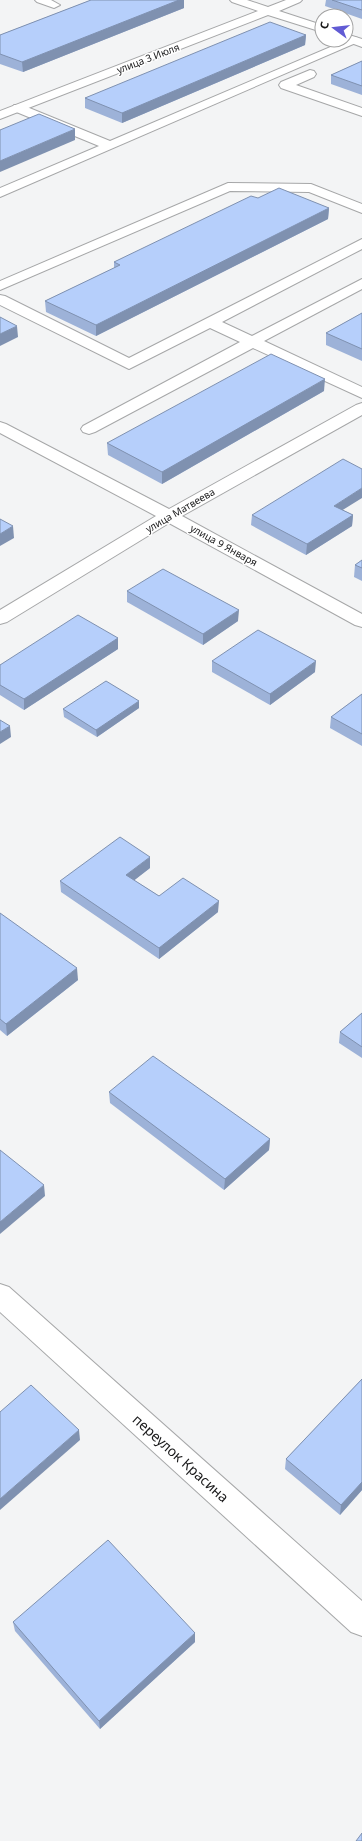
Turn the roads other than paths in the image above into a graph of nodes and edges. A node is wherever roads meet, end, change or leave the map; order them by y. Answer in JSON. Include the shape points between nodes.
{"nodes":[{"id":1,"x":41,"y":0,"type":"edge"},
{"id":2,"x":236,"y":0,"type":"edge"},
{"id":3,"x":296,"y":0,"type":"edge"},
{"id":4,"x":54,"y":5,"type":"dead end"},
{"id":5,"x":269,"y":11,"type":"junction"},
{"id":6,"x":314,"y":26,"type":"edge"},
{"id":7,"x":335,"y":48,"type":"edge"},
{"id":8,"x":320,"y":54,"type":"junction"},
{"id":9,"x":332,"y":64,"type":"dead end"},
{"id":10,"x":319,"y":70,"type":"dead end"},
{"id":11,"x":18,"y":108,"type":"junction"},
{"id":12,"x":362,"y":112,"type":"edge"},
{"id":13,"x":0,"y":115,"type":"edge"},
{"id":14,"x":109,"y":145,"type":"junction"},
{"id":15,"x":0,"y":193,"type":"edge"},
{"id":16,"x":362,"y":209,"type":"edge"},
{"id":17,"x":362,"y":244,"type":"edge"},
{"id":18,"x":362,"y":283,"type":"edge"},
{"id":19,"x":0,"y":286,"type":"edge"},
{"id":20,"x":0,"y":299,"type":"edge"},
{"id":21,"x":210,"y":322,"type":"junction"},
{"id":22,"x":253,"y":342,"type":"junction"},
{"id":23,"x":362,"y":393,"type":"edge"},
{"id":24,"x":362,"y":408,"type":"edge"},
{"id":25,"x":2,"y":429,"type":"edge"},
{"id":26,"x":89,"y":429,"type":"dead end"},
{"id":27,"x":169,"y":516,"type":"junction"},
{"id":28,"x":0,"y":618,"type":"edge"},
{"id":29,"x":362,"y":621,"type":"edge"},
{"id":30,"x":0,"y":1294,"type":"edge"},
{"id":31,"x":362,"y":1621,"type":"edge"}],
"edges":[{"from":1,"to":4,"type":"street"},
{"from":2,"to":5,"type":"street"},
{"from":3,"to":5,"type":"street","name":"улица 3 Июля"},
{"from":5,"to":6,"type":"street"},
{"from":5,"to":11,"type":"street","name":"улица 3 Июля"},
{"from":7,"to":8,"type":"street"},
{"from":8,"to":9,"type":"street"},
{"from":8,"to":14,"type":"street"},
{"from":10,"to":12,"type":"street","via":[[285,84]]},
{"from":11,"to":13,"type":"street","name":"улица 3 Июля"},
{"from":11,"to":14,"type":"street"},
{"from":14,"to":15,"type":"street"},
{"from":16,"to":19,"type":"street","via":[[311,188],[228,187]]},
{"from":17,"to":21,"type":"street"},
{"from":18,"to":22,"type":"street"},
{"from":20,"to":21,"type":"street","via":[[129,364]]},
{"from":21,"to":22,"type":"street"},
{"from":22,"to":23,"type":"street"},
{"from":22,"to":26,"type":"street"},
{"from":24,"to":27,"type":"street","name":"улица Матвеева"},
{"from":25,"to":27,"type":"street","name":"улица 9 Января"},
{"from":27,"to":28,"type":"street","name":"улица Матвеева"},
{"from":27,"to":29,"type":"street","name":"улица 9 Января"},
{"from":30,"to":31,"type":"street","name":"переулок Красина"}]}
